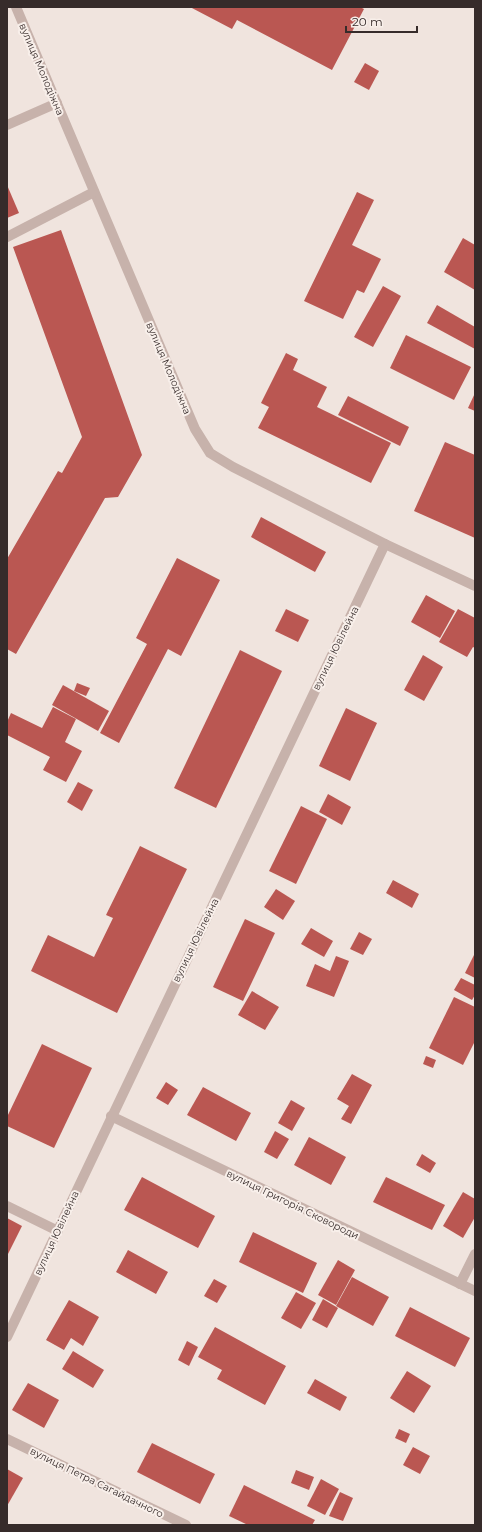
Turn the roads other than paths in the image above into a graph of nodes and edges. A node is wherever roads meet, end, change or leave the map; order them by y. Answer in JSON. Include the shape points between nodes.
{"nodes":[{"id":1,"x":16,"y":7,"type":"edge"},
{"id":2,"x":57,"y":103,"type":"junction"},
{"id":3,"x":7,"y":125,"type":"edge"},
{"id":4,"x":94,"y":192,"type":"junction"},
{"id":5,"x":7,"y":237,"type":"edge"},
{"id":6,"x":385,"y":544,"type":"junction"},
{"id":7,"x":475,"y":586,"type":"edge"},
{"id":8,"x":111,"y":1116,"type":"junction"},
{"id":9,"x":7,"y":1206,"type":"edge"},
{"id":10,"x":58,"y":1231,"type":"junction"},
{"id":11,"x":475,"y":1254,"type":"edge"},
{"id":12,"x":460,"y":1284,"type":"junction"},
{"id":13,"x":475,"y":1291,"type":"edge"},
{"id":14,"x":7,"y":1337,"type":"edge"},
{"id":15,"x":7,"y":1439,"type":"edge"},
{"id":16,"x":186,"y":1525,"type":"edge"}],
"edges":[{"from":1,"to":2,"type":"street","name":"вулиця Молодіжна"},
{"from":2,"to":3,"type":"street"},
{"from":2,"to":4,"type":"street","name":"вулиця Молодіжна"},
{"from":4,"to":5,"type":"street"},
{"from":4,"to":6,"type":"street","name":"вулиця Молодіжна","via":[[195,429],[210,453]]},
{"from":6,"to":7,"type":"street","name":"вулиця Молодіжна"},
{"from":6,"to":8,"type":"street","name":"вулиця Ювілейна"},
{"from":8,"to":10,"type":"street","name":"вулиця Ювілейна"},
{"from":8,"to":12,"type":"street","name":"вулиця Григорія Сковороди"},
{"from":9,"to":10,"type":"street"},
{"from":10,"to":14,"type":"street","name":"вулиця Ювілейна"},
{"from":11,"to":12,"type":"street"},
{"from":12,"to":13,"type":"street","name":"вулиця Григорія Сковороди"},
{"from":15,"to":16,"type":"street","name":"вулиця Петра Сагайдачного"}]}
